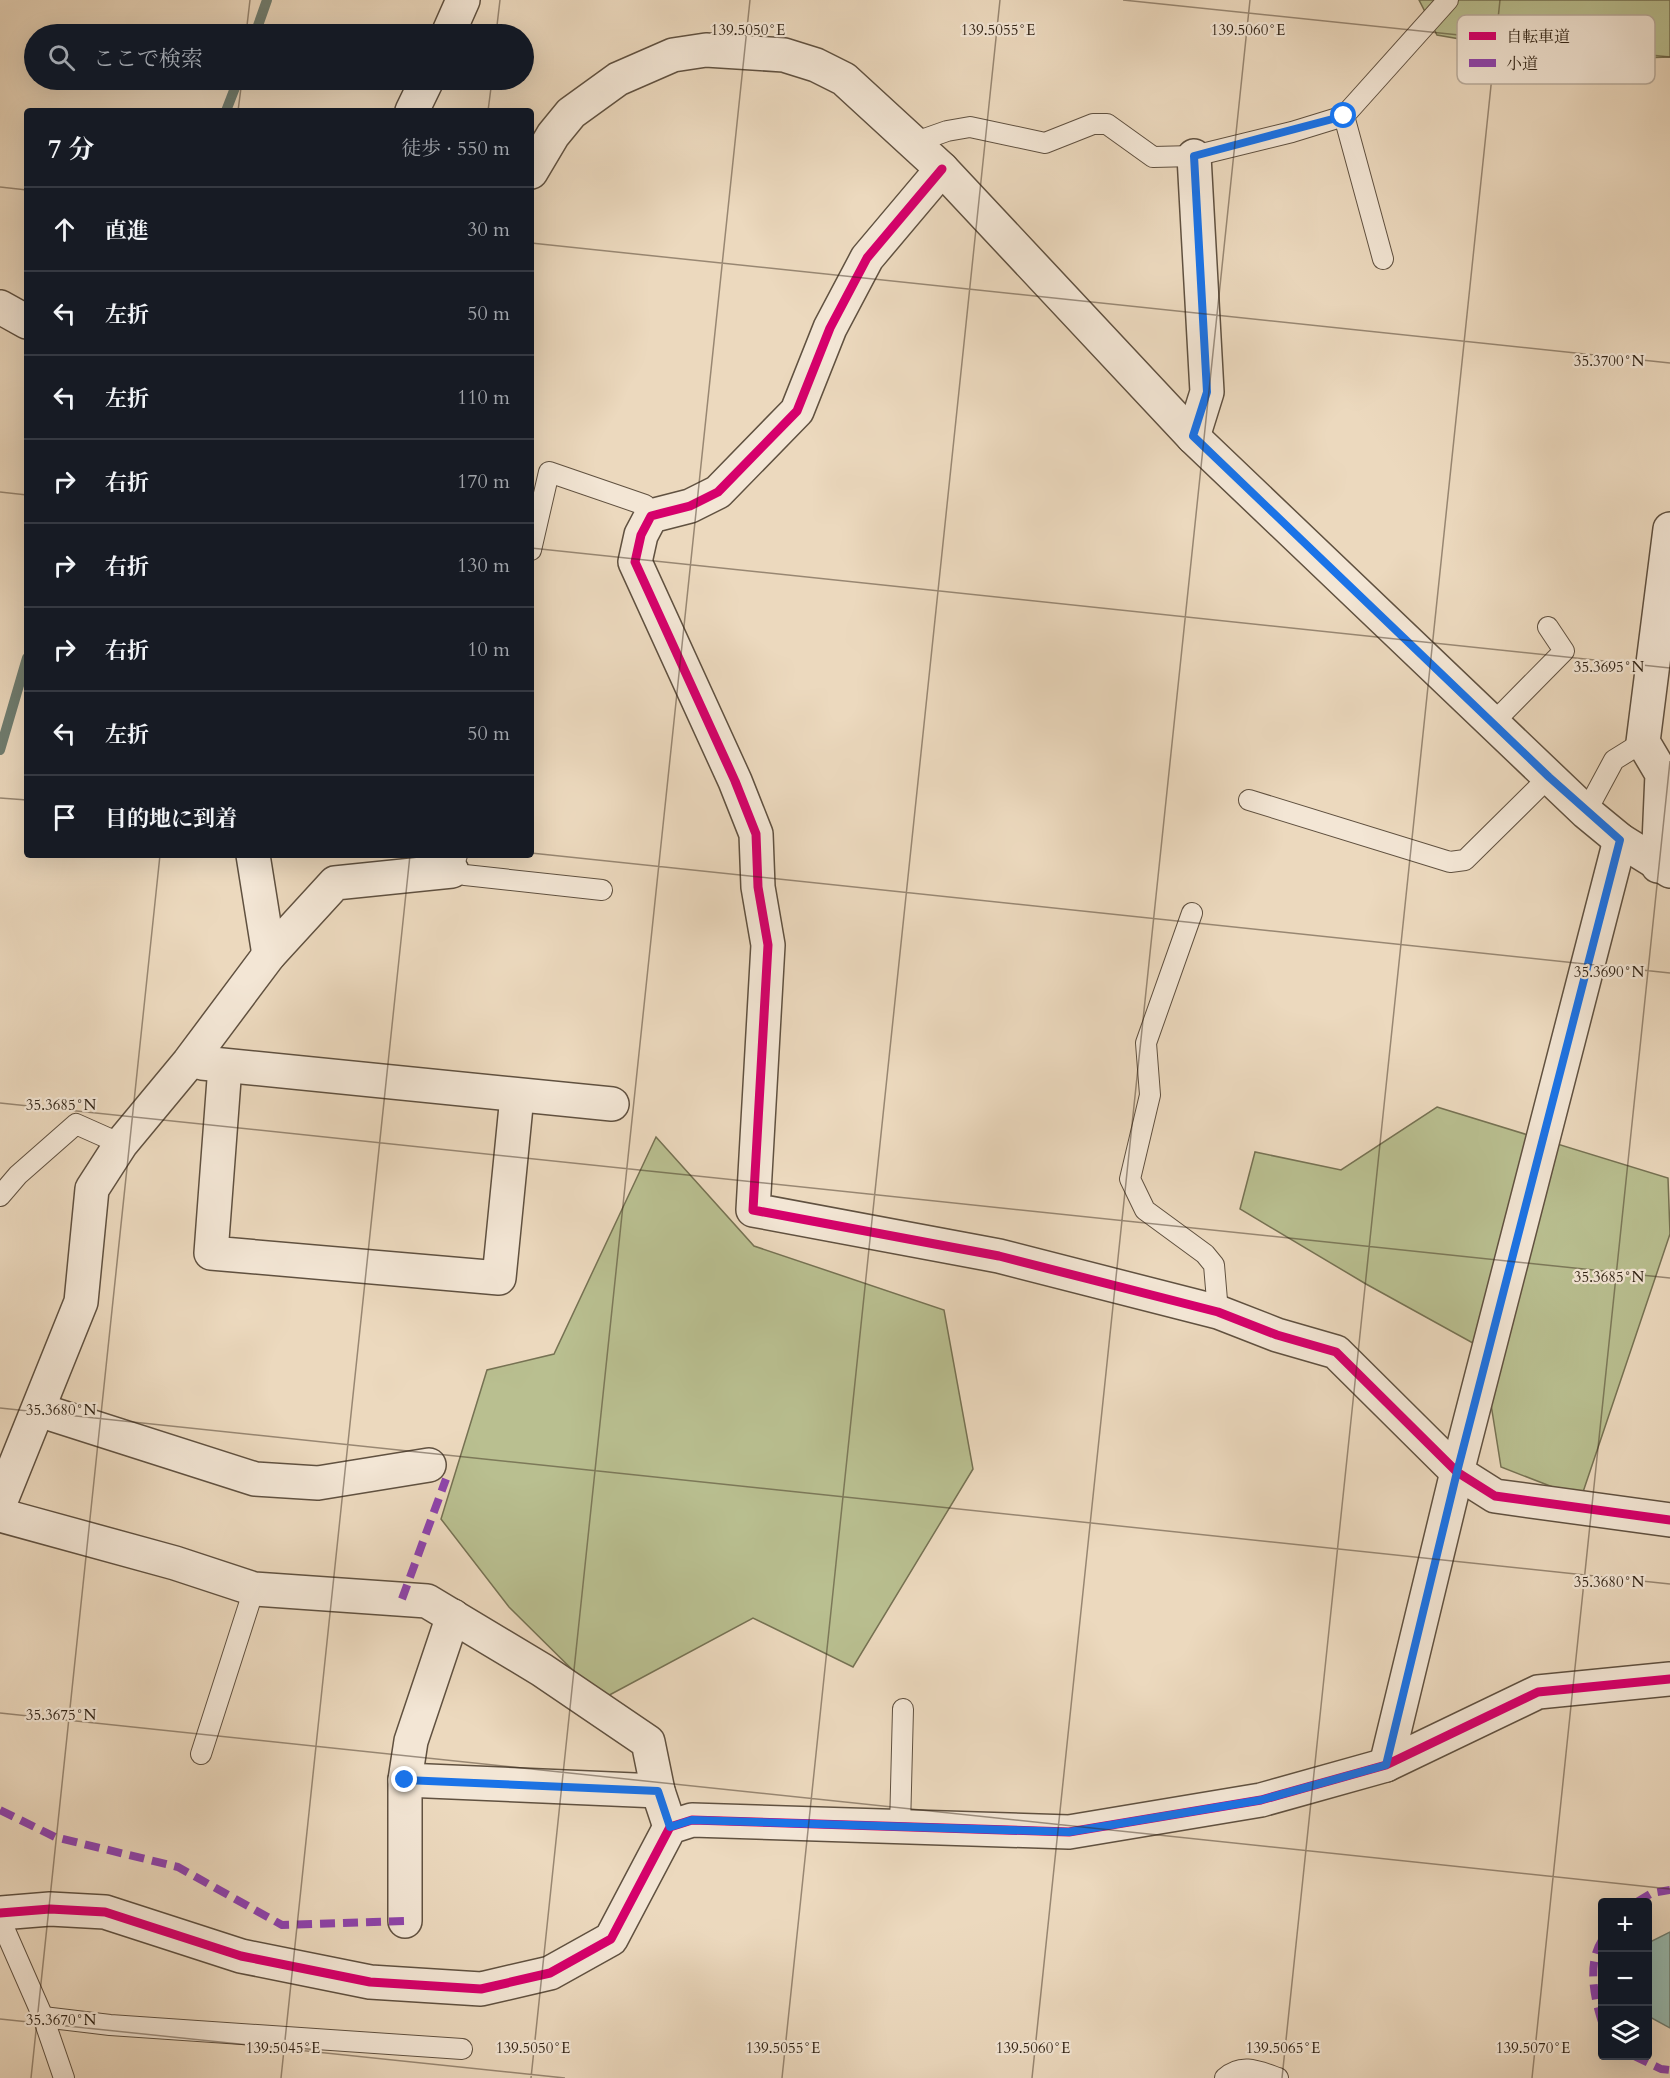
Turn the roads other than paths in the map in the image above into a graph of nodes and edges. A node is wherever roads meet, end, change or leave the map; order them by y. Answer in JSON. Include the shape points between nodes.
{"nodes":[{"id":1,"x":1448,"y":0,"type":"edge"},
{"id":2,"x":422,"y":90,"type":"edge"},
{"id":3,"x":413,"y":108,"type":"edge"},
{"id":4,"x":1344,"y":116,"type":"junction"},
{"id":5,"x":913,"y":143,"type":"junction"},
{"id":6,"x":1194,"y":156,"type":"junction"},
{"id":7,"x":534,"y":167,"type":"edge"},
{"id":8,"x":942,"y":169,"type":"junction"},
{"id":9,"x":1383,"y":259,"type":"dead end"},
{"id":10,"x":0,"y":307,"type":"edge"},
{"id":11,"x":24,"y":319,"type":"edge"},
{"id":12,"x":1193,"y":436,"type":"junction"},
{"id":13,"x":651,"y":516,"type":"junction"},
{"id":14,"x":1670,"y":529,"type":"edge"},
{"id":15,"x":534,"y":537,"type":"edge"},
{"id":16,"x":1548,"y":627,"type":"dead end"},
{"id":17,"x":1664,"y":629,"type":"edge"},
{"id":18,"x":1493,"y":723,"type":"junction"},
{"id":19,"x":1644,"y":742,"type":"junction"},
{"id":20,"x":1549,"y":777,"type":"junction"},
{"id":21,"x":1249,"y":800,"type":"dead end"},
{"id":22,"x":1586,"y":812,"type":"junction"},
{"id":23,"x":1620,"y":840,"type":"junction"},
{"id":24,"x":253,"y":858,"type":"edge"},
{"id":25,"x":454,"y":863,"type":"edge"},
{"id":26,"x":1664,"y":868,"type":"edge"},
{"id":27,"x":602,"y":890,"type":"dead end"},
{"id":28,"x":1192,"y":913,"type":"dead end"},
{"id":29,"x":269,"y":955,"type":"junction"},
{"id":30,"x":189,"y":1062,"type":"junction"},
{"id":31,"x":225,"y":1066,"type":"junction"},
{"id":32,"x":517,"y":1096,"type":"junction"},
{"id":33,"x":612,"y":1104,"type":"dead end"},
{"id":34,"x":121,"y":1144,"type":"junction"},
{"id":35,"x":0,"y":1196,"type":"edge"},
{"id":36,"x":1218,"y":1312,"type":"junction"},
{"id":37,"x":39,"y":1410,"type":"junction"},
{"id":38,"x":429,"y":1465,"type":"dead end"},
{"id":39,"x":1457,"y":1472,"type":"junction"},
{"id":40,"x":0,"y":1503,"type":"edge"},
{"id":41,"x":0,"y":1515,"type":"edge"},
{"id":42,"x":1670,"y":1520,"type":"edge"},
{"id":43,"x":254,"y":1589,"type":"junction"},
{"id":44,"x":453,"y":1616,"type":"junction"},
{"id":45,"x":1670,"y":1679,"type":"edge"},
{"id":46,"x":903,"y":1709,"type":"dead end"},
{"id":47,"x":201,"y":1754,"type":"dead end"},
{"id":48,"x":1386,"y":1765,"type":"junction"},
{"id":49,"x":405,"y":1780,"type":"junction"},
{"id":50,"x":658,"y":1791,"type":"junction"},
{"id":51,"x":670,"y":1827,"type":"junction"},
{"id":52,"x":900,"y":1827,"type":"junction"},
{"id":53,"x":0,"y":1913,"type":"edge"},
{"id":54,"x":0,"y":1919,"type":"edge"},
{"id":55,"x":405,"y":1921,"type":"dead end"},
{"id":56,"x":43,"y":2017,"type":"junction"},
{"id":57,"x":462,"y":2049,"type":"dead end"},
{"id":58,"x":64,"y":2078,"type":"edge"},
{"id":59,"x":1225,"y":2078,"type":"edge"},
{"id":60,"x":1278,"y":2078,"type":"edge"}],
"edges":[{"from":1,"to":4,"type":"lane"},
{"from":2,"to":3,"type":"street"},
{"from":4,"to":6,"type":"lane"},
{"from":4,"to":9,"type":"lane"},
{"from":5,"to":6,"type":"lane","via":[[970,127],[1045,143],[1093,124],[1107,124],[1153,157]]},
{"from":5,"to":7,"type":"street","via":[[844,79],[816,65],[784,55],[706,50],[673,55],[645,66],[593,95],[571,113]]},
{"from":5,"to":8,"type":"street"},
{"from":6,"to":12,"type":"street","via":[[1207,392]]},
{"from":8,"to":12,"type":"street"},
{"from":8,"to":13,"type":"street","via":[[867,258],[830,328],[797,411],[718,492],[690,506]]},
{"from":10,"to":11,"type":"street"},
{"from":12,"to":18,"type":"street"},
{"from":13,"to":15,"type":"lane","via":[[645,505],[549,472]]},
{"from":13,"to":36,"type":"street","via":[[641,535],[635,562],[756,834],[758,887],[768,945],[753,1210],[999,1256]]},
{"from":14,"to":17,"type":"street"},
{"from":16,"to":18,"type":"lane","via":[[1563,651]]},
{"from":17,"to":19,"type":"street"},
{"from":18,"to":20,"type":"street"},
{"from":19,"to":22,"type":"lane","via":[[1614,760]]},
{"from":19,"to":26,"type":"street","via":[[1662,774]]},
{"from":20,"to":21,"type":"lane","via":[[1465,860],[1450,862]]},
{"from":20,"to":22,"type":"street"},
{"from":22,"to":23,"type":"street"},
{"from":23,"to":26,"type":"street"},
{"from":23,"to":39,"type":"street"},
{"from":24,"to":29,"type":"street"},
{"from":25,"to":27,"type":"lane"},
{"from":25,"to":29,"type":"street","via":[[334,884]]},
{"from":28,"to":36,"type":"lane","via":[[1146,1043],[1150,1095],[1130,1179],[1145,1210],[1214,1265]]},
{"from":29,"to":30,"type":"street"},
{"from":30,"to":31,"type":"street"},
{"from":30,"to":34,"type":"street"},
{"from":31,"to":32,"type":"street"},
{"from":31,"to":32,"type":"street","via":[[211,1253],[499,1278]]},
{"from":32,"to":33,"type":"street"},
{"from":34,"to":35,"type":"lane","via":[[76,1124]]},
{"from":34,"to":37,"type":"street","via":[[92,1189],[81,1302]]},
{"from":36,"to":39,"type":"street","via":[[1336,1352]]},
{"from":37,"to":38,"type":"street","via":[[255,1479],[318,1483]]},
{"from":37,"to":40,"type":"street"},
{"from":39,"to":42,"type":"street","via":[[1495,1496]]},
{"from":39,"to":48,"type":"street"},
{"from":41,"to":43,"type":"street"},
{"from":43,"to":44,"type":"street","via":[[427,1601]]},
{"from":43,"to":47,"type":"lane"},
{"from":44,"to":49,"type":"street","via":[[411,1741]]},
{"from":44,"to":50,"type":"street","via":[[648,1742]]},
{"from":45,"to":48,"type":"street","via":[[1538,1692]]},
{"from":46,"to":52,"type":"lane"},
{"from":48,"to":52,"type":"street","via":[[1261,1800],[1069,1832]]},
{"from":49,"to":50,"type":"street"},
{"from":49,"to":55,"type":"street"},
{"from":50,"to":51,"type":"street"},
{"from":51,"to":52,"type":"street","via":[[692,1820]]},
{"from":51,"to":53,"type":"street","via":[[611,1939],[549,1973],[481,1989],[370,1982],[253,1958],[105,1912],[50,1908]]},
{"from":54,"to":56,"type":"lane"},
{"from":56,"to":57,"type":"lane"},
{"from":56,"to":58,"type":"lane"},
{"from":59,"to":60,"type":"lane","via":[[1233,2071],[1251,2068]]}]}
